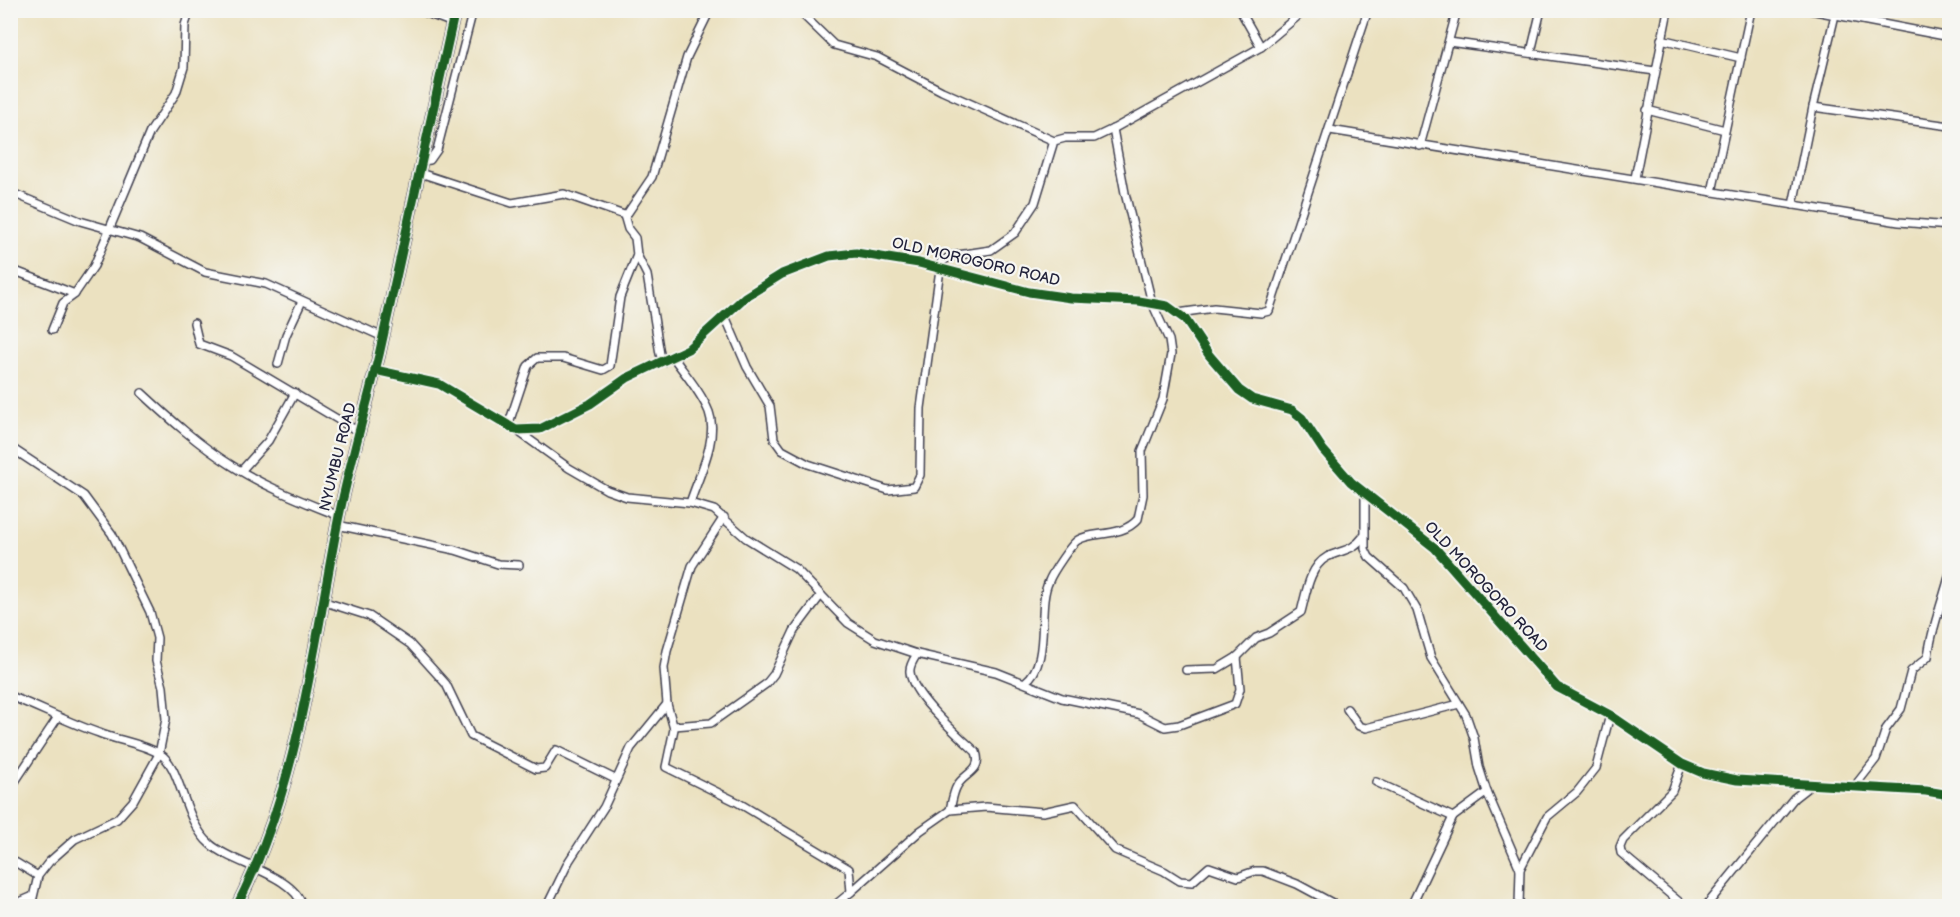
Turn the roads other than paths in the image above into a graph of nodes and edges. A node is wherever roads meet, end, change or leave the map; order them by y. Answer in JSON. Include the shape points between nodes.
{"nodes":[{"id":1,"x":190,"y":10,"type":"edge"},
{"id":2,"x":419,"y":10,"type":"edge"},
{"id":3,"x":455,"y":10,"type":"edge"},
{"id":4,"x":473,"y":10,"type":"edge"},
{"id":5,"x":710,"y":10,"type":"edge"},
{"id":6,"x":798,"y":10,"type":"edge"},
{"id":7,"x":1240,"y":10,"type":"edge"},
{"id":8,"x":1305,"y":10,"type":"edge"},
{"id":9,"x":1368,"y":10,"type":"edge"},
{"id":10,"x":1457,"y":10,"type":"edge"},
{"id":11,"x":1541,"y":10,"type":"edge"},
{"id":12,"x":1668,"y":10,"type":"edge"},
{"id":13,"x":1751,"y":10,"type":"edge"},
{"id":14,"x":1810,"y":10,"type":"edge"},
{"id":15,"x":1835,"y":15,"type":"junction"},
{"id":16,"x":453,"y":23,"type":"junction"},
{"id":17,"x":1950,"y":37,"type":"edge"},
{"id":18,"x":1661,"y":39,"type":"junction"},
{"id":19,"x":1449,"y":42,"type":"junction"},
{"id":20,"x":1260,"y":47,"type":"junction"},
{"id":21,"x":1531,"y":52,"type":"junction"},
{"id":22,"x":1741,"y":58,"type":"junction"},
{"id":23,"x":1655,"y":71,"type":"junction"},
{"id":24,"x":1813,"y":107,"type":"junction"},
{"id":25,"x":1647,"y":110,"type":"junction"},
{"id":26,"x":1950,"y":126,"type":"edge"},
{"id":27,"x":1113,"y":129,"type":"junction"},
{"id":28,"x":1330,"y":130,"type":"junction"},
{"id":29,"x":1725,"y":130,"type":"junction"},
{"id":30,"x":1054,"y":141,"type":"junction"},
{"id":31,"x":1420,"y":146,"type":"junction"},
{"id":32,"x":421,"y":167,"type":"junction"},
{"id":33,"x":1635,"y":178,"type":"junction"},
{"id":34,"x":10,"y":192,"type":"edge"},
{"id":35,"x":1712,"y":192,"type":"junction"},
{"id":36,"x":1793,"y":206,"type":"junction"},
{"id":37,"x":626,"y":217,"type":"junction"},
{"id":38,"x":1950,"y":226,"type":"edge"},
{"id":39,"x":110,"y":230,"type":"junction"},
{"id":40,"x":637,"y":255,"type":"junction"},
{"id":41,"x":939,"y":267,"type":"junction"},
{"id":42,"x":10,"y":269,"type":"edge"},
{"id":43,"x":75,"y":294,"type":"junction"},
{"id":44,"x":302,"y":301,"type":"junction"},
{"id":45,"x":1152,"y":303,"type":"junction"},
{"id":46,"x":1178,"y":313,"type":"junction"},
{"id":47,"x":725,"y":316,"type":"junction"},
{"id":48,"x":194,"y":323,"type":"dead end"},
{"id":49,"x":52,"y":330,"type":"dead end"},
{"id":50,"x":383,"y":337,"type":"junction"},
{"id":51,"x":673,"y":357,"type":"junction"},
{"id":52,"x":664,"y":362,"type":"junction"},
{"id":53,"x":278,"y":364,"type":"dead end"},
{"id":54,"x":375,"y":370,"type":"junction"},
{"id":55,"x":142,"y":393,"type":"dead end"},
{"id":56,"x":295,"y":393,"type":"junction"},
{"id":57,"x":508,"y":426,"type":"junction"},
{"id":58,"x":516,"y":430,"type":"junction"},
{"id":59,"x":359,"y":432,"type":"junction"},
{"id":60,"x":10,"y":447,"type":"edge"},
{"id":61,"x":241,"y":471,"type":"junction"},
{"id":62,"x":1365,"y":495,"type":"junction"},
{"id":63,"x":690,"y":503,"type":"junction"},
{"id":64,"x":724,"y":516,"type":"junction"},
{"id":65,"x":338,"y":520,"type":"junction"},
{"id":66,"x":1363,"y":537,"type":"junction"},
{"id":67,"x":519,"y":565,"type":"dead end"},
{"id":68,"x":1950,"y":573,"type":"edge"},
{"id":69,"x":821,"y":595,"type":"junction"},
{"id":70,"x":325,"y":602,"type":"junction"},
{"id":71,"x":917,"y":654,"type":"junction"},
{"id":72,"x":1237,"y":657,"type":"junction"},
{"id":73,"x":1186,"y":670,"type":"dead end"},
{"id":74,"x":1025,"y":682,"type":"junction"},
{"id":75,"x":10,"y":696,"type":"edge"},
{"id":76,"x":667,"y":704,"type":"junction"},
{"id":77,"x":1459,"y":704,"type":"junction"},
{"id":78,"x":1347,"y":709,"type":"dead end"},
{"id":79,"x":1610,"y":715,"type":"junction"},
{"id":80,"x":58,"y":717,"type":"junction"},
{"id":81,"x":674,"y":726,"type":"junction"},
{"id":82,"x":159,"y":754,"type":"junction"},
{"id":83,"x":1682,"y":764,"type":"junction"},
{"id":84,"x":615,"y":779,"type":"junction"},
{"id":85,"x":1376,"y":782,"type":"dead end"},
{"id":86,"x":1812,"y":784,"type":"junction"},
{"id":87,"x":1854,"y":787,"type":"junction"},
{"id":88,"x":10,"y":789,"type":"edge"},
{"id":89,"x":1486,"y":792,"type":"junction"},
{"id":90,"x":1950,"y":795,"type":"edge"},
{"id":91,"x":950,"y":810,"type":"junction"},
{"id":92,"x":1453,"y":817,"type":"junction"},
{"id":93,"x":10,"y":859,"type":"edge"},
{"id":94,"x":257,"y":868,"type":"junction"},
{"id":95,"x":849,"y":869,"type":"junction"},
{"id":96,"x":1520,"y":869,"type":"junction"},
{"id":97,"x":38,"y":876,"type":"junction"},
{"id":98,"x":866,"y":879,"type":"junction"},
{"id":99,"x":851,"y":892,"type":"junction"},
{"id":100,"x":31,"y":897,"type":"junction"},
{"id":101,"x":10,"y":906,"type":"edge"},
{"id":102,"x":31,"y":906,"type":"edge"},
{"id":103,"x":237,"y":906,"type":"edge"},
{"id":104,"x":302,"y":906,"type":"edge"},
{"id":105,"x":547,"y":906,"type":"edge"},
{"id":106,"x":834,"y":906,"type":"edge"},
{"id":107,"x":1338,"y":906,"type":"edge"},
{"id":108,"x":1411,"y":906,"type":"edge"},
{"id":109,"x":1519,"y":906,"type":"edge"},
{"id":110,"x":1684,"y":906,"type":"edge"},
{"id":111,"x":1706,"y":906,"type":"edge"}],
"edges":[{"from":1,"to":39,"type":"street","via":[[185,25],[181,82],[150,132]]},
{"from":2,"to":16,"type":"street"},
{"from":3,"to":16,"type":"street","name":"NYUMBU ROAD"},
{"from":4,"to":32,"type":"street","via":[[437,150]]},
{"from":5,"to":37,"type":"street","via":[[687,57],[652,177]]},
{"from":6,"to":30,"type":"street","via":[[834,45],[877,57]]},
{"from":7,"to":20,"type":"street"},
{"from":8,"to":20,"type":"street"},
{"from":9,"to":28,"type":"street"},
{"from":10,"to":19,"type":"street"},
{"from":11,"to":21,"type":"street"},
{"from":12,"to":18,"type":"street"},
{"from":13,"to":22,"type":"street"},
{"from":14,"to":15,"type":"street"},
{"from":15,"to":17,"type":"street"},
{"from":15,"to":24,"type":"street"},
{"from":16,"to":32,"type":"street","name":"NYUMBU ROAD"},
{"from":18,"to":22,"type":"street"},
{"from":18,"to":23,"type":"street"},
{"from":19,"to":21,"type":"street"},
{"from":19,"to":31,"type":"street"},
{"from":20,"to":27,"type":"street"},
{"from":21,"to":23,"type":"street"},
{"from":22,"to":29,"type":"street"},
{"from":23,"to":25,"type":"street"},
{"from":24,"to":26,"type":"street"},
{"from":24,"to":36,"type":"street"},
{"from":25,"to":29,"type":"street"},
{"from":25,"to":33,"type":"street"},
{"from":27,"to":30,"type":"street","via":[[1094,138]]},
{"from":27,"to":45,"type":"street"},
{"from":28,"to":31,"type":"street"},
{"from":28,"to":46,"type":"street","via":[[1269,310],[1261,313],[1214,308]]},
{"from":29,"to":35,"type":"street"},
{"from":30,"to":41,"type":"street","via":[[1035,203],[1015,233],[991,250],[946,258]]},
{"from":31,"to":33,"type":"street"},
{"from":32,"to":37,"type":"street","via":[[500,201],[526,202],[564,194]]},
{"from":32,"to":50,"type":"street","name":"NYUMBU ROAD"},
{"from":33,"to":35,"type":"street"},
{"from":34,"to":39,"type":"street"},
{"from":35,"to":36,"type":"street"},
{"from":36,"to":38,"type":"street"},
{"from":37,"to":40,"type":"street"},
{"from":39,"to":43,"type":"street","via":[[94,266]]},
{"from":39,"to":44,"type":"street","via":[[140,238],[205,272],[266,284]]},
{"from":40,"to":52,"type":"street","via":[[646,275]]},
{"from":40,"to":57,"type":"street","via":[[620,297],[610,366],[603,370],[563,358],[537,358],[528,366]]},
{"from":41,"to":45,"type":"street","name":"OLD MOROGORO ROAD","via":[[1040,293]]},
{"from":41,"to":47,"type":"street","name":"OLD MOROGORO ROAD","via":[[877,254],[829,256],[782,274],[745,297]]},
{"from":41,"to":47,"type":"street","via":[[921,408],[920,474],[914,487],[906,490],[888,490],[808,464],[782,450],[774,439],[770,406],[747,367]]},
{"from":42,"to":43,"type":"street"},
{"from":43,"to":49,"type":"street","via":[[63,303]]},
{"from":44,"to":50,"type":"street"},
{"from":44,"to":53,"type":"street"},
{"from":45,"to":46,"type":"street","name":"OLD MOROGORO ROAD"},
{"from":45,"to":74,"type":"street","via":[[1169,340],[1171,354],[1163,399],[1142,451],[1143,495],[1138,519],[1125,528],[1079,539],[1070,548],[1047,586],[1038,658],[1032,678]]},
{"from":46,"to":62,"type":"street","name":"OLD MOROGORO ROAD","via":[[1239,390],[1252,399],[1292,410],[1302,418],[1323,450]]},
{"from":47,"to":51,"type":"street","name":"OLD MOROGORO ROAD","via":[[688,349]]},
{"from":48,"to":56,"type":"street","via":[[199,344],[231,356]]},
{"from":50,"to":54,"type":"street","name":"NYUMBU ROAD"},
{"from":51,"to":52,"type":"street","name":"OLD MOROGORO ROAD"},
{"from":51,"to":63,"type":"street","via":[[709,412],[711,424]]},
{"from":52,"to":58,"type":"street","name":"OLD MOROGORO ROAD","via":[[613,385],[590,404],[555,423],[540,429]]},
{"from":54,"to":57,"type":"street","via":[[439,384]]},
{"from":54,"to":59,"type":"street","name":"NYUMBU ROAD"},
{"from":55,"to":61,"type":"street","via":[[178,426]]},
{"from":56,"to":59,"type":"street"},
{"from":56,"to":61,"type":"street","via":[[268,441]]},
{"from":57,"to":58,"type":"street"},
{"from":58,"to":63,"type":"street","via":[[568,468],[608,490],[627,497]]},
{"from":59,"to":65,"type":"street","name":"NYUMBU ROAD"},
{"from":60,"to":82,"type":"street","via":[[84,496],[112,534],[131,570],[157,638],[156,661],[166,720]]},
{"from":61,"to":65,"type":"street"},
{"from":62,"to":66,"type":"street"},
{"from":62,"to":79,"type":"street","name":"OLD MOROGORO ROAD","via":[[1435,548],[1557,687]]},
{"from":63,"to":64,"type":"street"},
{"from":64,"to":69,"type":"street","via":[[746,538],[796,569]]},
{"from":64,"to":76,"type":"street","via":[[696,557],[680,600],[664,668]]},
{"from":65,"to":67,"type":"street","via":[[498,564]]},
{"from":65,"to":70,"type":"street","name":"NYUMBU ROAD"},
{"from":66,"to":72,"type":"street","via":[[1349,550],[1320,563],[1310,577],[1301,612],[1256,638]]},
{"from":66,"to":77,"type":"street","via":[[1369,557],[1404,588],[1417,610],[1431,658]]},
{"from":68,"to":87,"type":"street","via":[[1928,657],[1911,671],[1901,709],[1886,729],[1876,759]]},
{"from":69,"to":71,"type":"street","via":[[848,623],[875,640]]},
{"from":69,"to":81,"type":"street","via":[[794,631],[766,684],[711,723]]},
{"from":70,"to":84,"type":"street","via":[[369,616],[410,644],[446,684],[471,736],[536,768],[545,768],[556,750]]},
{"from":70,"to":94,"type":"street","name":"NYUMBU ROAD","via":[[282,797]]},
{"from":71,"to":74,"type":"street"},
{"from":71,"to":91,"type":"street","via":[[910,672],[916,686],[979,759],[956,787]]},
{"from":72,"to":73,"type":"street","via":[[1217,669]]},
{"from":72,"to":74,"type":"street","via":[[1240,689],[1235,704],[1170,727],[1133,712],[1062,698]]},
{"from":75,"to":80,"type":"street"},
{"from":76,"to":81,"type":"street"},
{"from":76,"to":84,"type":"street","via":[[642,731]]},
{"from":77,"to":78,"type":"street","via":[[1366,728],[1359,726]]},
{"from":77,"to":89,"type":"street","via":[[1474,738]]},
{"from":79,"to":83,"type":"street","name":"OLD MOROGORO ROAD"},
{"from":79,"to":96,"type":"street","via":[[1596,768],[1577,792],[1547,817]]},
{"from":80,"to":82,"type":"street"},
{"from":80,"to":88,"type":"street"},
{"from":81,"to":95,"type":"street","via":[[666,764],[669,769],[737,802]]},
{"from":82,"to":94,"type":"street","via":[[173,768],[187,813],[200,836],[217,850]]},
{"from":82,"to":97,"type":"street","via":[[125,812],[69,844]]},
{"from":83,"to":86,"type":"street","name":"OLD MOROGORO ROAD","via":[[1715,777]]},
{"from":83,"to":110,"type":"street","via":[[1672,790],[1620,847],[1621,853]]},
{"from":84,"to":105,"type":"street","via":[[604,807],[569,861]]},
{"from":85,"to":92,"type":"street"},
{"from":86,"to":87,"type":"street","name":"OLD MOROGORO ROAD"},
{"from":86,"to":111,"type":"street","via":[[1799,793]]},
{"from":87,"to":90,"type":"street","name":"OLD MOROGORO ROAD"},
{"from":89,"to":92,"type":"street"},
{"from":89,"to":96,"type":"street"},
{"from":91,"to":98,"type":"street"},
{"from":91,"to":107,"type":"street","via":[[986,807],[1043,812],[1075,806],[1115,850],[1180,882],[1192,882],[1209,867],[1238,877],[1260,870]]},
{"from":92,"to":108,"type":"street"},
{"from":93,"to":97,"type":"street"},
{"from":94,"to":103,"type":"street","name":"NYUMBU ROAD"},
{"from":94,"to":104,"type":"street","via":[[294,891]]},
{"from":95,"to":98,"type":"street"},
{"from":95,"to":99,"type":"street"},
{"from":96,"to":109,"type":"street"},
{"from":97,"to":100,"type":"street"},
{"from":98,"to":99,"type":"street"},
{"from":99,"to":106,"type":"street"},
{"from":100,"to":101,"type":"street"},
{"from":100,"to":102,"type":"street"}]}
